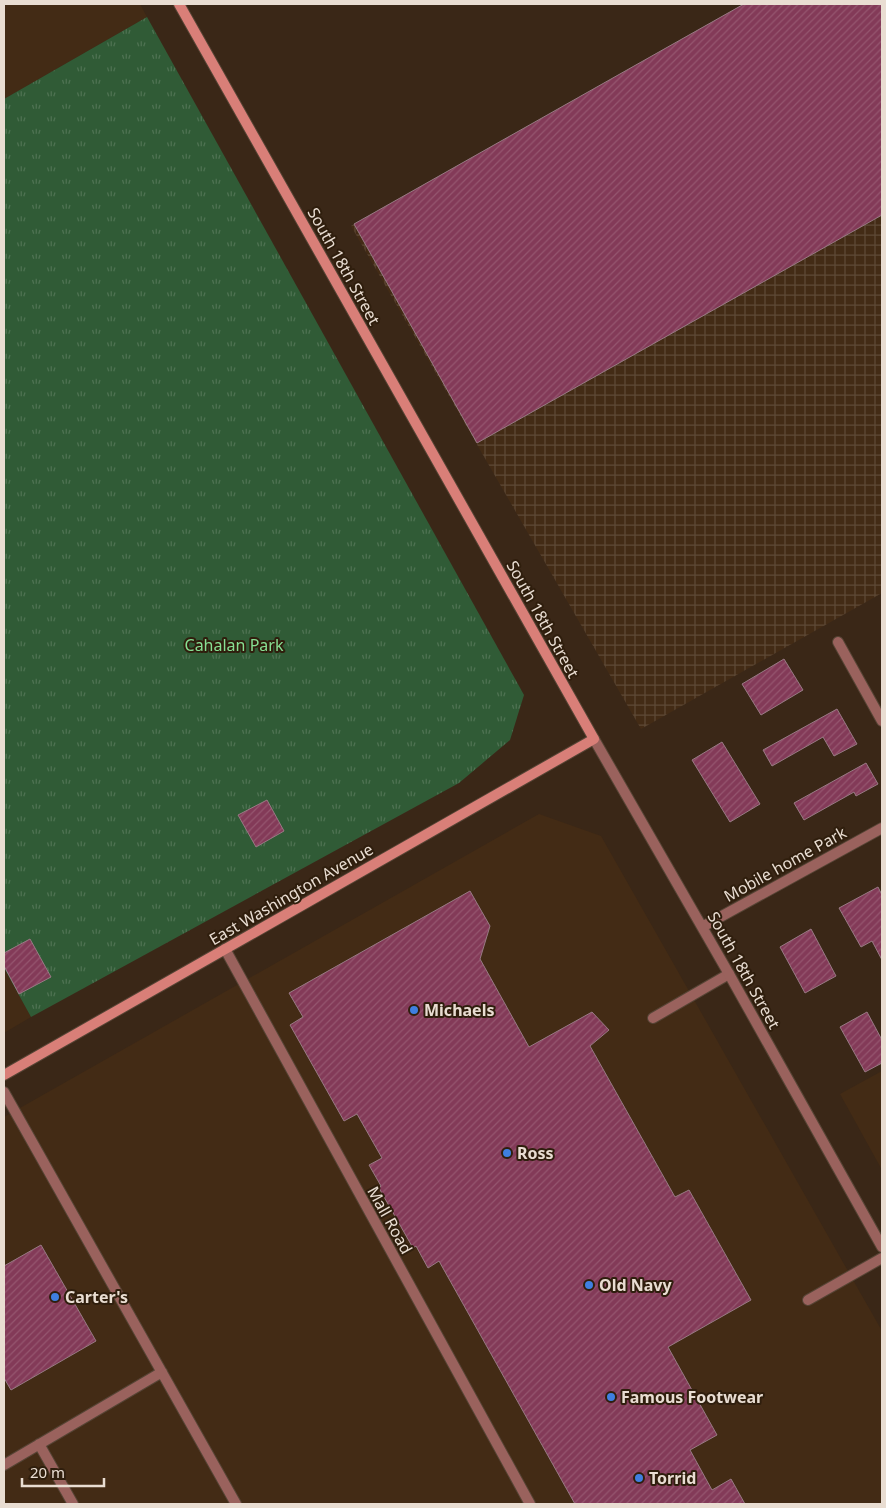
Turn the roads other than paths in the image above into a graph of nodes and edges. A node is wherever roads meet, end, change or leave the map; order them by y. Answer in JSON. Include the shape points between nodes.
{"nodes":[{"id":1,"x":179,"y":4,"type":"edge"},
{"id":2,"x":838,"y":642,"type":"dead end"},
{"id":3,"x":882,"y":721,"type":"edge"},
{"id":4,"x":594,"y":740,"type":"junction"},
{"id":5,"x":882,"y":828,"type":"edge"},
{"id":6,"x":702,"y":927,"type":"junction"},
{"id":7,"x":224,"y":950,"type":"junction"},
{"id":8,"x":729,"y":974,"type":"junction"},
{"id":9,"x":653,"y":1018,"type":"dead end"},
{"id":10,"x":4,"y":1075,"type":"edge"},
{"id":11,"x":4,"y":1092,"type":"edge"},
{"id":12,"x":882,"y":1247,"type":"edge"},
{"id":13,"x":882,"y":1258,"type":"edge"},
{"id":14,"x":808,"y":1300,"type":"dead end"},
{"id":15,"x":162,"y":1372,"type":"junction"},
{"id":16,"x":39,"y":1444,"type":"junction"},
{"id":17,"x":4,"y":1465,"type":"edge"},
{"id":18,"x":73,"y":1504,"type":"edge"},
{"id":19,"x":236,"y":1504,"type":"edge"},
{"id":20,"x":530,"y":1504,"type":"edge"}],
"edges":[{"from":1,"to":4,"type":"street","name":"South 18th Street"},
{"from":2,"to":3,"type":"street"},
{"from":4,"to":6,"type":"street","name":"South 18th Street"},
{"from":4,"to":7,"type":"street","name":"East Washington Avenue"},
{"from":5,"to":6,"type":"street","name":"Mobile home Park"},
{"from":6,"to":8,"type":"street","name":"South 18th Street"},
{"from":7,"to":10,"type":"street","name":"East Washington Avenue"},
{"from":7,"to":20,"type":"street","name":"Mall Road"},
{"from":8,"to":9,"type":"street"},
{"from":8,"to":12,"type":"street","name":"South 18th Street"},
{"from":11,"to":15,"type":"street"},
{"from":13,"to":14,"type":"street"},
{"from":15,"to":16,"type":"street"},
{"from":15,"to":19,"type":"street"},
{"from":16,"to":17,"type":"street"},
{"from":16,"to":18,"type":"street"}]}
